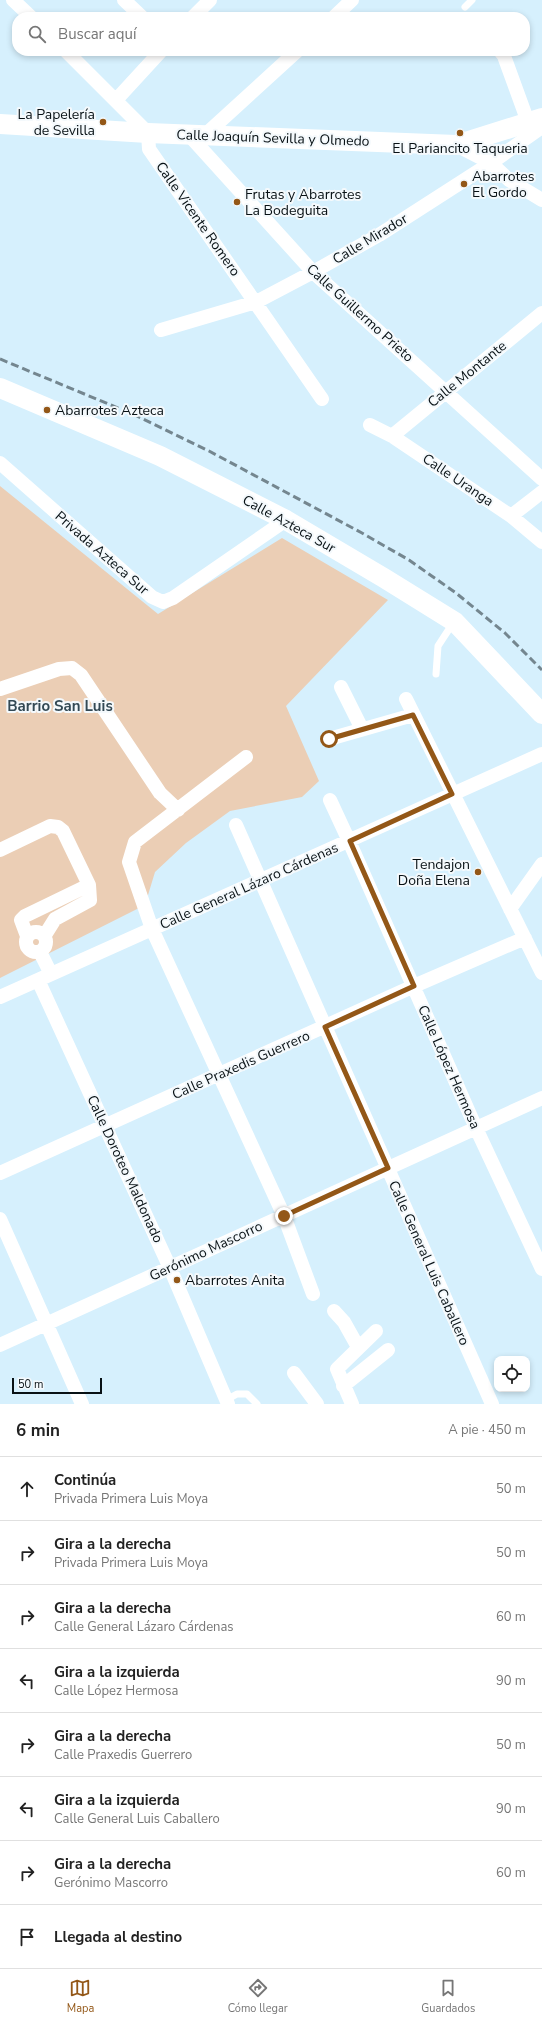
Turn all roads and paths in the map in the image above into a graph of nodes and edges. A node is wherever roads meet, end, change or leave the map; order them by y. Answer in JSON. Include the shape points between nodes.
{"nodes":[{"id":1,"x":13,"y":0,"type":"edge"},
{"id":2,"x":124,"y":0,"type":"edge"},
{"id":3,"x":210,"y":0,"type":"edge"},
{"id":4,"x":352,"y":0,"type":"edge"},
{"id":5,"x":472,"y":0,"type":"edge"},
{"id":6,"x":465,"y":7,"type":"dead end"},
{"id":7,"x":26,"y":12,"type":"edge"},
{"id":8,"x":137,"y":12,"type":"edge"},
{"id":9,"x":198,"y":12,"type":"edge"},
{"id":10,"x":339,"y":12,"type":"edge"},
{"id":11,"x":71,"y":56,"type":"edge"},
{"id":12,"x":156,"y":56,"type":"edge"},
{"id":13,"x":291,"y":56,"type":"edge"},
{"id":14,"x":504,"y":56,"type":"edge"},
{"id":15,"x":116,"y":100,"type":"junction"},
{"id":16,"x":537,"y":122,"type":"edge"},
{"id":17,"x":0,"y":124,"type":"edge"},
{"id":18,"x":148,"y":133,"type":"junction"},
{"id":19,"x":197,"y":135,"type":"junction"},
{"id":20,"x":456,"y":145,"type":"junction"},
{"id":21,"x":491,"y":163,"type":"junction"},
{"id":22,"x":542,"y":200,"type":"edge"},
{"id":23,"x":313,"y":272,"type":"junction"},
{"id":24,"x":256,"y":302,"type":"junction"},
{"id":25,"x":542,"y":313,"type":"edge"},
{"id":26,"x":162,"y":330,"type":"dead end"},
{"id":27,"x":0,"y":388,"type":"edge"},
{"id":28,"x":446,"y":391,"type":"junction"},
{"id":29,"x":322,"y":399,"type":"dead end"},
{"id":30,"x":370,"y":425,"type":"dead end"},
{"id":31,"x":392,"y":436,"type":"junction"},
{"id":32,"x":2,"y":468,"type":"edge"},
{"id":33,"x":542,"y":479,"type":"edge"},
{"id":34,"x":542,"y":492,"type":"edge"},
{"id":35,"x":511,"y":516,"type":"junction"},
{"id":36,"x":286,"y":520,"type":"junction"},
{"id":37,"x":542,"y":542,"type":"edge"},
{"id":38,"x":455,"y":622,"type":"junction"},
{"id":39,"x":436,"y":674,"type":"dead end"},
{"id":40,"x":341,"y":687,"type":"dead end"},
{"id":41,"x":0,"y":689,"type":"edge"},
{"id":42,"x":406,"y":699,"type":"dead end"},
{"id":43,"x":542,"y":714,"type":"edge"},
{"id":44,"x":413,"y":715,"type":"junction"},
{"id":45,"x":362,"y":729,"type":"junction"},
{"id":46,"x":329,"y":739,"type":"dead end"},
{"id":47,"x":542,"y":754,"type":"edge"},
{"id":48,"x":246,"y":757,"type":"dead end"},
{"id":49,"x":452,"y":794,"type":"junction"},
{"id":50,"x":330,"y":800,"type":"dead end"},
{"id":51,"x":178,"y":810,"type":"junction"},
{"id":52,"x":236,"y":825,"type":"dead end"},
{"id":53,"x":350,"y":841,"type":"junction"},
{"id":54,"x":0,"y":850,"type":"edge"},
{"id":55,"x":542,"y":864,"type":"edge"},
{"id":56,"x":260,"y":881,"type":"junction"},
{"id":57,"x":89,"y":885,"type":"junction"},
{"id":58,"x":510,"y":909,"type":"junction"},
{"id":59,"x":152,"y":929,"type":"junction"},
{"id":60,"x":45,"y":935,"type":"junction"},
{"id":61,"x":27,"y":936,"type":"junction"},
{"id":62,"x":525,"y":938,"type":"junction"},
{"id":63,"x":40,"y":952,"type":"junction"},
{"id":64,"x":542,"y":973,"type":"edge"},
{"id":65,"x":51,"y":974,"type":"junction"},
{"id":66,"x":38,"y":980,"type":"junction"},
{"id":67,"x":414,"y":986,"type":"junction"},
{"id":68,"x":0,"y":997,"type":"edge"},
{"id":69,"x":325,"y":1027,"type":"junction"},
{"id":70,"x":219,"y":1075,"type":"junction"},
{"id":71,"x":542,"y":1098,"type":"edge"},
{"id":72,"x":105,"y":1125,"type":"junction"},
{"id":73,"x":476,"y":1128,"type":"junction"},
{"id":74,"x":388,"y":1168,"type":"junction"},
{"id":75,"x":0,"y":1173,"type":"edge"},
{"id":76,"x":284,"y":1216,"type":"junction"},
{"id":77,"x":0,"y":1219,"type":"edge"},
{"id":78,"x":170,"y":1268,"type":"junction"},
{"id":79,"x":542,"y":1269,"type":"edge"},
{"id":80,"x":313,"y":1294,"type":"dead end"},
{"id":81,"x":334,"y":1311,"type":"dead end"},
{"id":82,"x":46,"y":1324,"type":"junction"},
{"id":83,"x":376,"y":1331,"type":"dead end"},
{"id":84,"x":0,"y":1345,"type":"edge"},
{"id":85,"x":358,"y":1347,"type":"junction"},
{"id":86,"x":388,"y":1350,"type":"dead end"},
{"id":87,"x":294,"y":1373,"type":"dead end"},
{"id":88,"x":343,"y":1386,"type":"junction"},
{"id":89,"x":223,"y":1402,"type":"edge"},
{"id":90,"x":82,"y":1404,"type":"edge"},
{"id":91,"x":257,"y":1404,"type":"edge"},
{"id":92,"x":317,"y":1404,"type":"edge"},
{"id":93,"x":352,"y":1404,"type":"edge"},
{"id":94,"x":492,"y":1404,"type":"edge"}],
"edges":[{"from":1,"to":7,"type":"street"},
{"from":2,"to":8,"type":"street"},
{"from":3,"to":9,"type":"street"},
{"from":4,"to":10,"type":"street"},
{"from":5,"to":6,"type":"lane"},
{"from":11,"to":15,"type":"street"},
{"from":12,"to":15,"type":"street"},
{"from":13,"to":19,"type":"street"},
{"from":14,"to":16,"type":"street"},
{"from":15,"to":18,"type":"street"},
{"from":16,"to":20,"type":"street","name":"Calle Joaquín Sevilla y Olmedo"},
{"from":16,"to":21,"type":"street","name":"Calle Mirador"},
{"from":17,"to":18,"type":"street","name":"Calle Joaquín Sevilla y Olmedo"},
{"from":18,"to":19,"type":"street","name":"Calle Joaquín Sevilla y Olmedo"},
{"from":18,"to":24,"type":"street","name":"Calle Vicente Romero","via":[[149,149]]},
{"from":19,"to":20,"type":"street","name":"Calle Joaquín Sevilla y Olmedo"},
{"from":19,"to":23,"type":"street","name":"Calle Guillermo Prieto"},
{"from":20,"to":21,"type":"street"},
{"from":21,"to":22,"type":"street","via":[[508,180]]},
{"from":21,"to":23,"type":"street","name":"Calle Mirador","via":[[378,235]]},
{"from":23,"to":24,"type":"street","name":"Calle Mirador"},
{"from":23,"to":28,"type":"street","name":"Calle Guillermo Prieto"},
{"from":24,"to":26,"type":"street","name":"Calle Mirador"},
{"from":24,"to":29,"type":"street"},
{"from":25,"to":28,"type":"street","name":"Calle Montante"},
{"from":27,"to":36,"type":"street","name":"Calle Azteca Sur","via":[[160,456]]},
{"from":28,"to":31,"type":"street","name":"Calle Montante"},
{"from":28,"to":33,"type":"street","name":"Calle Guillermo Prieto"},
{"from":30,"to":31,"type":"street","name":"Calle Uranga"},
{"from":31,"to":35,"type":"street","name":"Calle Uranga"},
{"from":32,"to":36,"type":"street","name":"Privada Azteca Sur","via":[[152,597],[163,602],[173,598]]},
{"from":34,"to":35,"type":"street"},
{"from":35,"to":37,"type":"street","name":"Calle Uranga"},
{"from":36,"to":38,"type":"street","name":"Calle Azteca Sur"},
{"from":38,"to":39,"type":"lane","via":[[438,646]]},
{"from":38,"to":43,"type":"street","name":"Calle Azteca Sur"},
{"from":40,"to":45,"type":"street"},
{"from":41,"to":51,"type":"street","via":[[59,669],[72,668],[81,675],[160,793]]},
{"from":42,"to":44,"type":"street"},
{"from":44,"to":45,"type":"street"},
{"from":44,"to":49,"type":"street"},
{"from":45,"to":46,"type":"street"},
{"from":47,"to":49,"type":"street","name":"Calle General Lázaro Cárdenas"},
{"from":48,"to":51,"type":"street"},
{"from":49,"to":53,"type":"street","name":"Calle General Lázaro Cárdenas"},
{"from":49,"to":58,"type":"street"},
{"from":50,"to":53,"type":"street","name":"Calle López Hermosa"},
{"from":51,"to":59,"type":"street","via":[[135,842],[129,862]]},
{"from":52,"to":56,"type":"street","name":"Calle General Luis Caballero"},
{"from":53,"to":56,"type":"street","name":"Calle General Lázaro Cárdenas"},
{"from":53,"to":67,"type":"street","name":"Calle López Hermosa"},
{"from":54,"to":57,"type":"street","via":[[50,826],[58,826],[63,831]]},
{"from":55,"to":58,"type":"street"},
{"from":56,"to":59,"type":"street","name":"Calle General Lázaro Cárdenas"},
{"from":56,"to":69,"type":"street","name":"Calle General Luis Caballero"},
{"from":57,"to":60,"type":"street","via":[[90,900],[55,919]]},
{"from":57,"to":61,"type":"street","via":[[25,916],[22,920]]},
{"from":58,"to":62,"type":"street"},
{"from":59,"to":65,"type":"street","name":"Calle General Lázaro Cárdenas"},
{"from":59,"to":70,"type":"street"},
{"from":60,"to":61,"type":"street","via":[[39,931]]},
{"from":60,"to":63,"type":"street","via":[[45,948]]},
{"from":61,"to":63,"type":"street","via":[[28,948]]},
{"from":62,"to":64,"type":"street"},
{"from":62,"to":67,"type":"street","name":"Calle Praxedis Guerrero"},
{"from":63,"to":65,"type":"street"},
{"from":65,"to":66,"type":"street","name":"Calle General Lázaro Cárdenas"},
{"from":66,"to":68,"type":"street","name":"Calle General Lázaro Cárdenas"},
{"from":66,"to":72,"type":"street","name":"Calle Doroteo Maldonado"},
{"from":67,"to":69,"type":"street","name":"Calle Praxedis Guerrero"},
{"from":67,"to":73,"type":"street","name":"Calle López Hermosa"},
{"from":69,"to":70,"type":"street","name":"Calle Praxedis Guerrero"},
{"from":69,"to":74,"type":"street","name":"Calle General Luis Caballero"},
{"from":70,"to":72,"type":"street","name":"Calle Praxedis Guerrero"},
{"from":70,"to":76,"type":"street"},
{"from":71,"to":73,"type":"street","name":"Gerónimo Mascorro"},
{"from":72,"to":75,"type":"street","name":"Calle Praxedis Guerrero"},
{"from":72,"to":78,"type":"street","name":"Calle Doroteo Maldonado"},
{"from":73,"to":74,"type":"street","name":"Gerónimo Mascorro"},
{"from":73,"to":79,"type":"street","name":"Calle López Hermosa"},
{"from":74,"to":76,"type":"street","name":"Gerónimo Mascorro"},
{"from":74,"to":94,"type":"street","name":"Calle General Luis Caballero"},
{"from":76,"to":78,"type":"street","name":"Gerónimo Mascorro"},
{"from":76,"to":80,"type":"street"},
{"from":77,"to":82,"type":"street"},
{"from":78,"to":82,"type":"street","name":"Gerónimo Mascorro"},
{"from":78,"to":89,"type":"street","name":"Calle Doroteo Maldonado"},
{"from":81,"to":85,"type":"street","via":[[344,1322]]},
{"from":82,"to":84,"type":"street","name":"Gerónimo Mascorro"},
{"from":82,"to":90,"type":"street"},
{"from":83,"to":85,"type":"street"},
{"from":85,"to":88,"type":"street","via":[[336,1369]]},
{"from":86,"to":88,"type":"street"},
{"from":87,"to":92,"type":"street"},
{"from":88,"to":93,"type":"street"},
{"from":89,"to":91,"type":"lane","via":[[237,1394],[247,1394]]}]}
